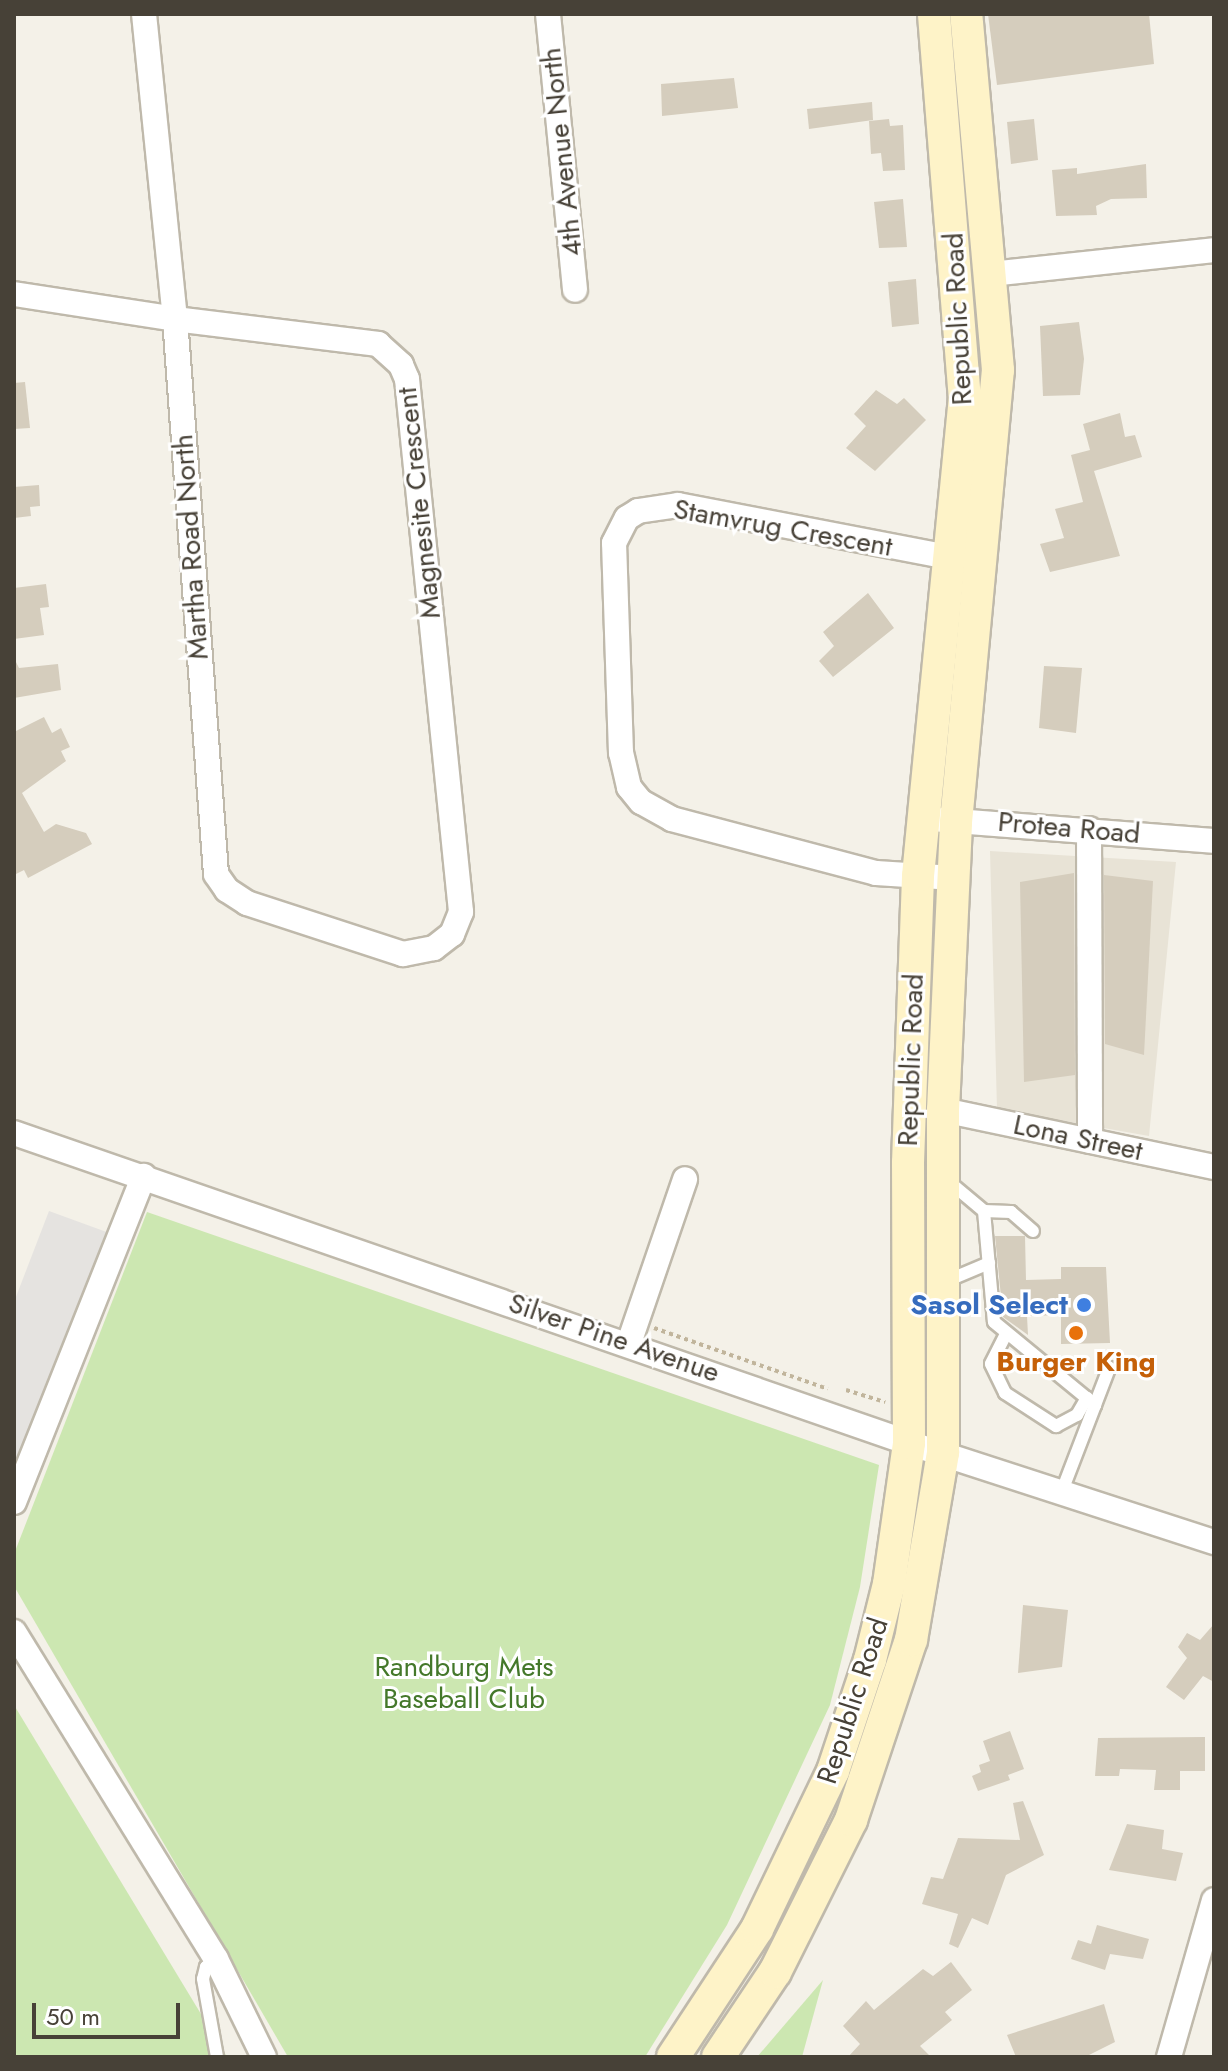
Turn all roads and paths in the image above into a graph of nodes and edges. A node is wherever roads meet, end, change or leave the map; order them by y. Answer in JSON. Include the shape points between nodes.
{"nodes":[{"id":1,"x":144,"y":14,"type":"edge"},
{"id":2,"x":548,"y":14,"type":"edge"},
{"id":3,"x":934,"y":14,"type":"edge"},
{"id":4,"x":966,"y":14,"type":"edge"},
{"id":5,"x":1214,"y":250,"type":"edge"},
{"id":6,"x":991,"y":274,"type":"junction"},
{"id":7,"x":575,"y":290,"type":"dead end"},
{"id":8,"x":14,"y":294,"type":"edge"},
{"id":9,"x":175,"y":319,"type":"junction"},
{"id":10,"x":947,"y":559,"type":"junction"},
{"id":11,"x":982,"y":562,"type":"junction"},
{"id":12,"x":924,"y":817,"type":"junction"},
{"id":13,"x":956,"y":822,"type":"junction"},
{"id":14,"x":1089,"y":829,"type":"junction"},
{"id":15,"x":1214,"y":841,"type":"edge"},
{"id":16,"x":918,"y":876,"type":"junction"},
{"id":17,"x":954,"y":878,"type":"junction"},
{"id":18,"x":403,"y":954,"type":"joint"},
{"id":19,"x":943,"y":1110,"type":"junction"},
{"id":20,"x":14,"y":1133,"type":"edge"},
{"id":21,"x":1090,"y":1141,"type":"junction"},
{"id":22,"x":1214,"y":1167,"type":"edge"},
{"id":23,"x":942,"y":1175,"type":"junction"},
{"id":24,"x":144,"y":1176,"type":"junction"},
{"id":25,"x":685,"y":1179,"type":"dead end"},
{"id":26,"x":984,"y":1211,"type":"junction"},
{"id":27,"x":1033,"y":1231,"type":"dead end"},
{"id":28,"x":989,"y":1263,"type":"junction"},
{"id":29,"x":943,"y":1283,"type":"junction"},
{"id":30,"x":648,"y":1326,"type":"dead end"},
{"id":31,"x":1005,"y":1336,"type":"junction"},
{"id":32,"x":629,"y":1343,"type":"junction"},
{"id":33,"x":1109,"y":1368,"type":"dead end"},
{"id":34,"x":828,"y":1389,"type":"dead end"},
{"id":35,"x":846,"y":1390,"type":"dead end"},
{"id":36,"x":889,"y":1401,"type":"dead end"},
{"id":37,"x":1091,"y":1402,"type":"junction"},
{"id":38,"x":909,"y":1443,"type":"junction"},
{"id":39,"x":943,"y":1453,"type":"junction"},
{"id":40,"x":1062,"y":1491,"type":"junction"},
{"id":41,"x":14,"y":1502,"type":"edge"},
{"id":42,"x":1214,"y":1542,"type":"edge"},
{"id":43,"x":14,"y":1632,"type":"edge"},
{"id":44,"x":1214,"y":1900,"type":"edge"},
{"id":45,"x":216,"y":1959,"type":"junction"},
{"id":46,"x":217,"y":2057,"type":"edge"},
{"id":47,"x":264,"y":2057,"type":"edge"},
{"id":48,"x":673,"y":2057,"type":"edge"},
{"id":49,"x":718,"y":2057,"type":"edge"},
{"id":50,"x":1169,"y":2057,"type":"edge"}],
"edges":[{"from":1,"to":9,"type":"street","name":"Martha Road North"},
{"from":2,"to":7,"type":"street","name":"4th Avenue North"},
{"from":3,"to":10,"type":"main road","name":"Republic Road","via":[[965,370]]},
{"from":4,"to":6,"type":"main road","name":"Republic Road"},
{"from":5,"to":6,"type":"street"},
{"from":6,"to":11,"type":"main road","name":"Republic Road","via":[[998,370]]},
{"from":8,"to":9,"type":"street","name":"Magnesite Crescent"},
{"from":9,"to":18,"type":"street","name":"Martha Road North","via":[[216,874],[227,890],[247,903]]},
{"from":9,"to":18,"type":"street","name":"Magnesite Crescent","via":[[378,344],[391,352],[407,379],[461,912],[443,942]]},
{"from":10,"to":11,"type":"street","name":"Stamvrug Crescent"},
{"from":10,"to":12,"type":"main road","name":"Republic Road"},
{"from":10,"to":16,"type":"street","name":"Stamvrug Crescent","via":[[678,505],[638,511],[627,518],[614,543],[621,753],[629,787],[641,802],[672,819],[876,873]]},
{"from":11,"to":13,"type":"main road","name":"Republic Road"},
{"from":12,"to":13,"type":"street","name":"Protea Road"},
{"from":12,"to":16,"type":"main road","name":"Republic Road"},
{"from":13,"to":14,"type":"street","name":"Protea Road"},
{"from":13,"to":17,"type":"main road","name":"Republic Road"},
{"from":14,"to":15,"type":"street","name":"Protea Road"},
{"from":14,"to":21,"type":"street"},
{"from":16,"to":17,"type":"street","name":"Stamvrug Crescent"},
{"from":16,"to":38,"type":"main road","name":"Republic Road","via":[[908,1163]]},
{"from":17,"to":19,"type":"main road","name":"Republic Road"},
{"from":19,"to":21,"type":"street","name":"Lona Street"},
{"from":19,"to":23,"type":"main road","name":"Republic Road"},
{"from":20,"to":24,"type":"street","name":"Silver Pine Avenue"},
{"from":21,"to":22,"type":"street","name":"Lona Street"},
{"from":23,"to":26,"type":"lane"},
{"from":23,"to":29,"type":"main road","name":"Republic Road"},
{"from":24,"to":32,"type":"street","name":"Silver Pine Avenue"},
{"from":24,"to":41,"type":"street"},
{"from":25,"to":32,"type":"street"},
{"from":26,"to":27,"type":"lane","via":[[1011,1212]]},
{"from":26,"to":28,"type":"lane"},
{"from":28,"to":29,"type":"lane"},
{"from":28,"to":31,"type":"lane","via":[[991,1313]]},
{"from":29,"to":39,"type":"main road","name":"Republic Road"},
{"from":30,"to":34,"type":"path"},
{"from":31,"to":37,"type":"lane"},
{"from":31,"to":37,"type":"lane","via":[[991,1364],[1005,1393],[1056,1426]]},
{"from":32,"to":38,"type":"street","name":"Silver Pine Avenue"},
{"from":33,"to":37,"type":"lane"},
{"from":35,"to":36,"type":"path","via":[[878,1404]]},
{"from":37,"to":40,"type":"lane"},
{"from":38,"to":39,"type":"street","name":"Silver Pine Avenue"},
{"from":38,"to":48,"type":"main road","name":"Republic Road","via":[[889,1584],[833,1771],[757,1929]]},
{"from":39,"to":40,"type":"street","name":"Silver Pine Avenue"},
{"from":39,"to":49,"type":"main road","name":"Republic Road","via":[[911,1640],[851,1820],[775,1972]]},
{"from":40,"to":42,"type":"street","name":"Silver Pine Avenue"},
{"from":43,"to":45,"type":"street"},
{"from":44,"to":50,"type":"street"},
{"from":45,"to":46,"type":"lane","via":[[206,1967],[203,1979]]},
{"from":45,"to":47,"type":"street"}]}
